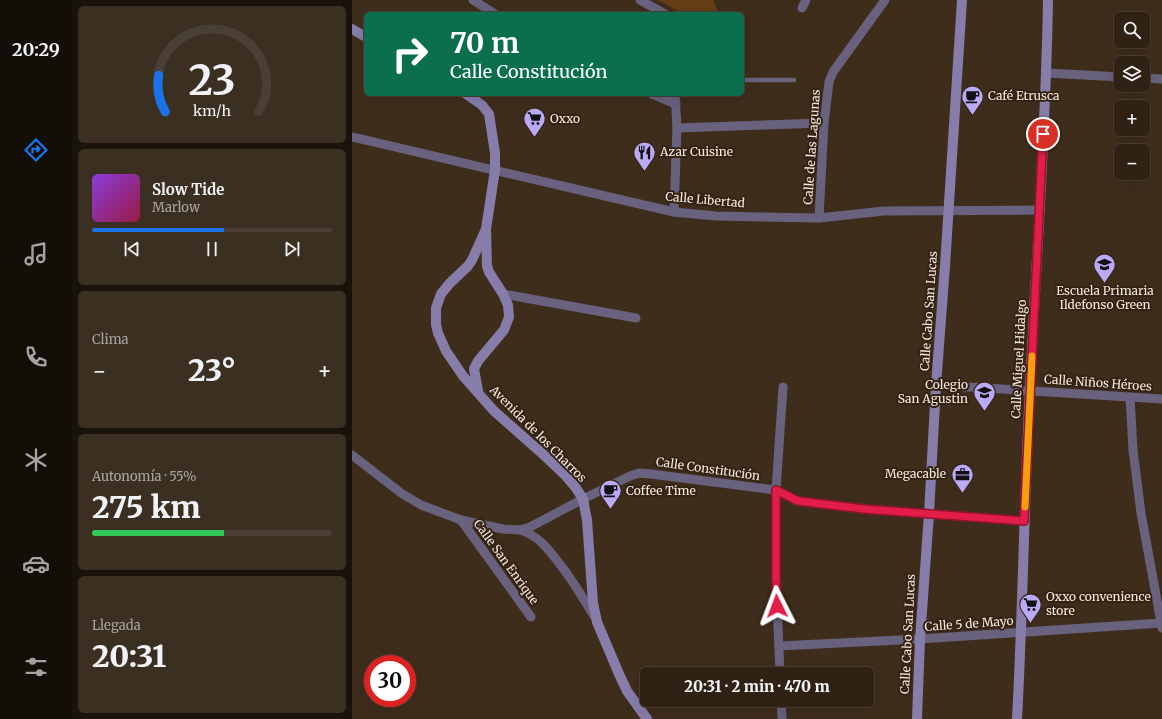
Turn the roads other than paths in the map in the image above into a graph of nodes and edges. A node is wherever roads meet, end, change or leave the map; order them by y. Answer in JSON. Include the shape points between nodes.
{"nodes":[{"id":1,"x":473,"y":0,"type":"edge"},
{"id":2,"x":640,"y":0,"type":"edge"},
{"id":3,"x":885,"y":0,"type":"edge"},
{"id":4,"x":962,"y":0,"type":"edge"},
{"id":5,"x":1048,"y":0,"type":"edge"},
{"id":6,"x":484,"y":7,"type":"edge"},
{"id":7,"x":661,"y":12,"type":"edge"},
{"id":8,"x":352,"y":29,"type":"edge"},
{"id":9,"x":364,"y":36,"type":"edge"},
{"id":10,"x":1047,"y":73,"type":"junction"},
{"id":11,"x":1114,"y":77,"type":"edge"},
{"id":12,"x":1150,"y":78,"type":"edge"},
{"id":13,"x":1162,"y":79,"type":"edge"},
{"id":14,"x":744,"y":80,"type":"edge"},
{"id":15,"x":794,"y":80,"type":"dead end"},
{"id":16,"x":469,"y":96,"type":"edge"},
{"id":17,"x":657,"y":96,"type":"edge"},
{"id":18,"x":675,"y":96,"type":"edge"},
{"id":19,"x":676,"y":104,"type":"junction"},
{"id":20,"x":824,"y":123,"type":"junction"},
{"id":21,"x":677,"y":128,"type":"junction"},
{"id":22,"x":352,"y":137,"type":"edge"},
{"id":23,"x":495,"y":170,"type":"junction"},
{"id":24,"x":948,"y":210,"type":"junction"},
{"id":25,"x":1039,"y":210,"type":"junction"},
{"id":26,"x":674,"y":212,"type":"junction"},
{"id":27,"x":819,"y":218,"type":"junction"},
{"id":28,"x":486,"y":229,"type":"junction"},
{"id":29,"x":503,"y":294,"type":"junction"},
{"id":30,"x":636,"y":318,"type":"dead end"},
{"id":31,"x":936,"y":384,"type":"junction"},
{"id":32,"x":783,"y":387,"type":"dead end"},
{"id":33,"x":1030,"y":390,"type":"junction"},
{"id":34,"x":479,"y":392,"type":"junction"},
{"id":35,"x":1130,"y":397,"type":"junction"},
{"id":36,"x":1162,"y":399,"type":"edge"},
{"id":37,"x":352,"y":455,"type":"edge"},
{"id":38,"x":776,"y":490,"type":"junction"},
{"id":39,"x":583,"y":499,"type":"junction"},
{"id":40,"x":929,"y":514,"type":"junction"},
{"id":41,"x":461,"y":520,"type":"junction"},
{"id":42,"x":1024,"y":521,"type":"junction"},
{"id":43,"x":520,"y":530,"type":"junction"},
{"id":44,"x":531,"y":617,"type":"dead end"},
{"id":45,"x":597,"y":622,"type":"junction"},
{"id":46,"x":1162,"y":625,"type":"edge"},
{"id":47,"x":1021,"y":632,"type":"junction"},
{"id":48,"x":920,"y":639,"type":"junction"},
{"id":49,"x":779,"y":646,"type":"junction"},
{"id":50,"x":780,"y":667,"type":"edge"},
{"id":51,"x":781,"y":707,"type":"edge"},
{"id":52,"x":647,"y":719,"type":"edge"},
{"id":53,"x":782,"y":719,"type":"edge"},
{"id":54,"x":917,"y":719,"type":"edge"},
{"id":55,"x":1017,"y":719,"type":"edge"}],
"edges":[{"from":1,"to":6,"type":"street"},
{"from":2,"to":7,"type":"street"},
{"from":3,"to":20,"type":"street","name":"Calle de las Lagunas","via":[[833,72],[829,82]]},
{"from":4,"to":24,"type":"main road","name":"Calle Cabo San Lucas"},
{"from":5,"to":10,"type":"main road","name":"Calle Miguel Hidalgo"},
{"from":8,"to":9,"type":"main road"},
{"from":10,"to":11,"type":"street"},
{"from":10,"to":25,"type":"main road","name":"Calle Miguel Hidalgo"},
{"from":12,"to":13,"type":"street"},
{"from":14,"to":15,"type":"lane"},
{"from":16,"to":23,"type":"main road","name":"Avenida de los Charros","via":[[482,105],[489,114],[496,153]]},
{"from":17,"to":19,"type":"street"},
{"from":18,"to":19,"type":"street"},
{"from":19,"to":21,"type":"street"},
{"from":20,"to":21,"type":"street"},
{"from":20,"to":27,"type":"street","name":"Calle de las Lagunas"},
{"from":21,"to":26,"type":"street"},
{"from":22,"to":23,"type":"street","name":"Calle Libertad"},
{"from":23,"to":26,"type":"street","name":"Calle Libertad"},
{"from":23,"to":28,"type":"main road","name":"Avenida de los Charros"},
{"from":24,"to":25,"type":"street","name":"Calle Libertad"},
{"from":24,"to":27,"type":"street","name":"Calle Libertad","via":[[884,211]]},
{"from":24,"to":31,"type":"main road","name":"Calle Cabo San Lucas"},
{"from":25,"to":33,"type":"main road","name":"Calle Miguel Hidalgo"},
{"from":26,"to":27,"type":"street","name":"Calle Libertad","via":[[716,216]]},
{"from":28,"to":29,"type":"main road","name":"Avenida de los Charros","via":[[486,266]]},
{"from":28,"to":34,"type":"main road","name":"Avenida de los Charros","via":[[472,260],[441,294],[436,308],[436,325],[446,351],[463,376]]},
{"from":29,"to":30,"type":"street"},
{"from":29,"to":34,"type":"main road","via":[[508,305],[509,317],[504,330],[474,369]]},
{"from":31,"to":33,"type":"street","name":"Calle Niños Héroes"},
{"from":31,"to":40,"type":"main road","name":"Calle Cabo San Lucas"},
{"from":32,"to":38,"type":"street"},
{"from":33,"to":35,"type":"street","name":"Calle Niños Héroes"},
{"from":33,"to":42,"type":"main road","name":"Calle Miguel Hidalgo"},
{"from":34,"to":39,"type":"main road","name":"Avenida de los Charros","via":[[494,411],[565,475]]},
{"from":35,"to":36,"type":"street","name":"Calle Niños Héroes"},
{"from":35,"to":46,"type":"street","via":[[1133,450],[1141,513]]},
{"from":37,"to":41,"type":"street","via":[[410,499],[431,510]]},
{"from":38,"to":39,"type":"street","name":"Calle Constitución","via":[[639,473]]},
{"from":38,"to":40,"type":"street","name":"Calle Constitución","via":[[798,501]]},
{"from":38,"to":49,"type":"street"},
{"from":39,"to":43,"type":"street","name":"Calle Constitución"},
{"from":39,"to":45,"type":"main road","name":"Avenida de los Charros"},
{"from":40,"to":42,"type":"street","name":"Calle Constitución"},
{"from":40,"to":48,"type":"main road","name":"Calle Cabo San Lucas"},
{"from":41,"to":43,"type":"street","via":[[493,528]]},
{"from":41,"to":44,"type":"street","name":"Calle San Enrique"},
{"from":42,"to":47,"type":"main road","name":"Calle Miguel Hidalgo"},
{"from":43,"to":45,"type":"street","via":[[536,538],[550,550],[584,598]]},
{"from":45,"to":52,"type":"main road","name":"Avenida de los Charros","via":[[619,674]]},
{"from":46,"to":47,"type":"street","name":"Calle 5 de Mayo"},
{"from":47,"to":48,"type":"street","name":"Calle 5 de Mayo"},
{"from":47,"to":55,"type":"main road","name":"Calle Miguel Hidalgo"},
{"from":48,"to":49,"type":"street","name":"Calle 5 de Mayo"},
{"from":48,"to":54,"type":"main road","name":"Calle Cabo San Lucas"},
{"from":49,"to":50,"type":"street"},
{"from":51,"to":53,"type":"street"}]}
